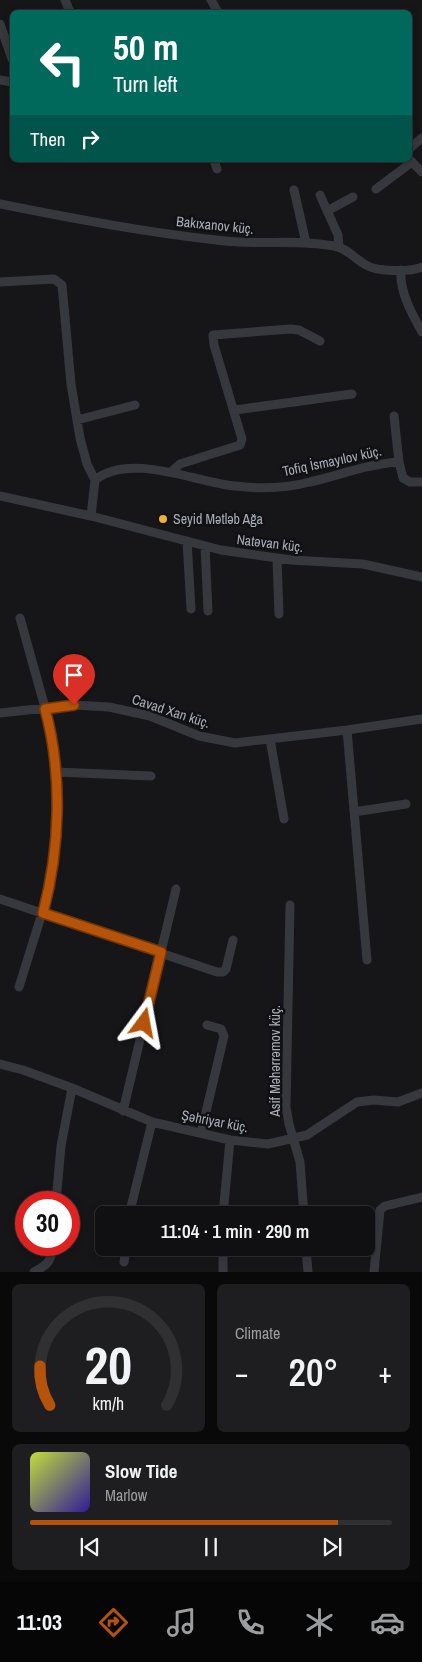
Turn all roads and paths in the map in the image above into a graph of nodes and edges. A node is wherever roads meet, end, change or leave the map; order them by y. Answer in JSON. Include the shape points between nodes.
{"nodes":[{"id":1,"x":0,"y":27,"type":"edge"},
{"id":2,"x":10,"y":54,"type":"edge"},
{"id":3,"x":422,"y":138,"type":"edge"},
{"id":4,"x":412,"y":146,"type":"edge"},
{"id":5,"x":410,"y":162,"type":"edge"},
{"id":6,"x":412,"y":162,"type":"edge"},
{"id":7,"x":422,"y":172,"type":"edge"},
{"id":8,"x":376,"y":189,"type":"dead end"},
{"id":9,"x":294,"y":190,"type":"dead end"},
{"id":10,"x":320,"y":195,"type":"dead end"},
{"id":11,"x":353,"y":197,"type":"dead end"},
{"id":12,"x":0,"y":204,"type":"edge"},
{"id":13,"x":327,"y":211,"type":"junction"},
{"id":14,"x":306,"y":242,"type":"junction"},
{"id":15,"x":339,"y":247,"type":"junction"},
{"id":16,"x":422,"y":267,"type":"edge"},
{"id":17,"x":401,"y":270,"type":"junction"},
{"id":18,"x":0,"y":282,"type":"edge"},
{"id":19,"x":419,"y":319,"type":"edge"},
{"id":20,"x":422,"y":332,"type":"edge"},
{"id":21,"x":320,"y":341,"type":"dead end"},
{"id":22,"x":352,"y":394,"type":"dead end"},
{"id":23,"x":135,"y":405,"type":"dead end"},
{"id":24,"x":235,"y":410,"type":"junction"},
{"id":25,"x":394,"y":416,"type":"dead end"},
{"id":26,"x":77,"y":420,"type":"junction"},
{"id":27,"x":399,"y":462,"type":"junction"},
{"id":28,"x":171,"y":472,"type":"junction"},
{"id":29,"x":95,"y":480,"type":"junction"},
{"id":30,"x":422,"y":482,"type":"edge"},
{"id":31,"x":0,"y":496,"type":"edge"},
{"id":32,"x":91,"y":516,"type":"junction"},
{"id":33,"x":187,"y":541,"type":"junction"},
{"id":34,"x":205,"y":546,"type":"junction"},
{"id":35,"x":277,"y":559,"type":"junction"},
{"id":36,"x":422,"y":577,"type":"edge"},
{"id":37,"x":191,"y":609,"type":"dead end"},
{"id":38,"x":208,"y":611,"type":"dead end"},
{"id":39,"x":279,"y":614,"type":"dead end"},
{"id":40,"x":20,"y":618,"type":"dead end"},
{"id":41,"x":45,"y":709,"type":"junction"},
{"id":42,"x":0,"y":713,"type":"edge"},
{"id":43,"x":422,"y":719,"type":"edge"},
{"id":44,"x":348,"y":730,"type":"junction"},
{"id":45,"x":270,"y":739,"type":"junction"},
{"id":46,"x":56,"y":772,"type":"junction"},
{"id":47,"x":150,"y":776,"type":"dead end"},
{"id":48,"x":406,"y":804,"type":"dead end"},
{"id":49,"x":354,"y":812,"type":"junction"},
{"id":50,"x":284,"y":819,"type":"dead end"},
{"id":51,"x":176,"y":889,"type":"dead end"},
{"id":52,"x":0,"y":899,"type":"edge"},
{"id":53,"x":290,"y":905,"type":"dead end"},
{"id":54,"x":43,"y":913,"type":"junction"},
{"id":55,"x":232,"y":940,"type":"dead end"},
{"id":56,"x":161,"y":952,"type":"junction"},
{"id":57,"x":367,"y":960,"type":"dead end"},
{"id":58,"x":19,"y":987,"type":"dead end"},
{"id":59,"x":207,"y":1025,"type":"dead end"},
{"id":60,"x":0,"y":1064,"type":"edge"},
{"id":61,"x":72,"y":1088,"type":"junction"},
{"id":62,"x":422,"y":1092,"type":"edge"},
{"id":63,"x":123,"y":1111,"type":"junction"},
{"id":64,"x":152,"y":1122,"type":"junction"},
{"id":65,"x":200,"y":1133,"type":"junction"},
{"id":66,"x":293,"y":1138,"type":"junction"},
{"id":67,"x":230,"y":1140,"type":"junction"},
{"id":68,"x":57,"y":1191,"type":"edge"},
{"id":69,"x":422,"y":1197,"type":"edge"},
{"id":70,"x":131,"y":1206,"type":"edge"},
{"id":71,"x":224,"y":1206,"type":"edge"},
{"id":72,"x":303,"y":1206,"type":"edge"},
{"id":73,"x":52,"y":1256,"type":"edge"},
{"id":74,"x":125,"y":1256,"type":"edge"},
{"id":75,"x":223,"y":1256,"type":"edge"},
{"id":76,"x":307,"y":1256,"type":"edge"},
{"id":77,"x":124,"y":1262,"type":"dead end"},
{"id":78,"x":34,"y":1272,"type":"edge"},
{"id":79,"x":223,"y":1272,"type":"edge"},
{"id":80,"x":308,"y":1272,"type":"edge"},
{"id":81,"x":374,"y":1272,"type":"edge"}],
"edges":[{"from":1,"to":2,"type":"street"},
{"from":3,"to":4,"type":"street"},
{"from":5,"to":8,"type":"street"},
{"from":6,"to":7,"type":"street"},
{"from":9,"to":14,"type":"street"},
{"from":10,"to":13,"type":"street"},
{"from":11,"to":13,"type":"street"},
{"from":12,"to":14,"type":"street","name":"Bakıxanov küç.","via":[[106,225],[226,242]]},
{"from":13,"to":15,"type":"street","via":[[338,235]]},
{"from":14,"to":15,"type":"street","name":"Bakıxanov küç."},
{"from":15,"to":17,"type":"street","name":"Bakıxanov küç.","via":[[373,268]]},
{"from":16,"to":17,"type":"street","name":"Bakıxanov küç."},
{"from":17,"to":19,"type":"street","via":[[400,282]]},
{"from":18,"to":26,"type":"street","via":[[54,279],[62,285]]},
{"from":19,"to":20,"type":"street"},
{"from":21,"to":24,"type":"street","via":[[291,329],[214,335],[214,345]]},
{"from":22,"to":24,"type":"street"},
{"from":23,"to":26,"type":"street"},
{"from":24,"to":28,"type":"street","via":[[242,439],[240,445],[180,464]]},
{"from":25,"to":27,"type":"street"},
{"from":26,"to":29,"type":"street","via":[[86,464]]},
{"from":27,"to":28,"type":"street","name":"Tofiq İsmayılov küç.","via":[[372,465],[295,485],[266,487],[219,484]]},
{"from":27,"to":30,"type":"street","name":"Tofiq İsmayılov küç.","via":[[403,478]]},
{"from":28,"to":29,"type":"street","name":"Tofiq İsmayılov küç.","via":[[145,469],[109,471]]},
{"from":29,"to":32,"type":"street"},
{"from":31,"to":32,"type":"street","name":"Natəvan küç."},
{"from":32,"to":33,"type":"street","name":"Natəvan küç."},
{"from":33,"to":34,"type":"street","name":"Natəvan küç."},
{"from":33,"to":37,"type":"street"},
{"from":34,"to":35,"type":"street","name":"Natəvan küç."},
{"from":34,"to":38,"type":"street"},
{"from":35,"to":36,"type":"street","name":"Natəvan küç.","via":[[363,564]]},
{"from":35,"to":39,"type":"street"},
{"from":40,"to":41,"type":"street"},
{"from":41,"to":42,"type":"street","name":"Cavad Xan küç."},
{"from":41,"to":45,"type":"street","name":"Cavad Xan küç.","via":[[74,705],[108,707],[150,716],[218,741]]},
{"from":41,"to":46,"type":"street"},
{"from":43,"to":44,"type":"street","name":"Cavad Xan küç."},
{"from":44,"to":45,"type":"street","name":"Cavad Xan küç."},
{"from":44,"to":49,"type":"street"},
{"from":45,"to":50,"type":"street"},
{"from":46,"to":47,"type":"street"},
{"from":46,"to":54,"type":"street","via":[[55,849]]},
{"from":48,"to":49,"type":"street"},
{"from":49,"to":57,"type":"street"},
{"from":51,"to":56,"type":"street"},
{"from":52,"to":54,"type":"street"},
{"from":53,"to":66,"type":"street","name":"Asif Məhərrəmov küç.","via":[[286,1107]]},
{"from":54,"to":56,"type":"street"},
{"from":54,"to":58,"type":"street"},
{"from":55,"to":56,"type":"street","via":[[223,972]]},
{"from":56,"to":63,"type":"street"},
{"from":59,"to":65,"type":"street","via":[[221,1029],[224,1036]]},
{"from":60,"to":61,"type":"street","name":"Şəhriyar küç."},
{"from":61,"to":63,"type":"street","name":"Şəhriyar küç."},
{"from":61,"to":68,"type":"street","via":[[61,1146]]},
{"from":62,"to":66,"type":"street","name":"Şəhriyar küç.","via":[[398,1102],[357,1102],[307,1135]]},
{"from":63,"to":64,"type":"street","name":"Şəhriyar küç."},
{"from":64,"to":65,"type":"street","name":"Şəhriyar küç."},
{"from":64,"to":70,"type":"street"},
{"from":65,"to":67,"type":"street","name":"Şəhriyar küç."},
{"from":66,"to":67,"type":"street","name":"Şəhriyar küç.","via":[[268,1144]]},
{"from":66,"to":72,"type":"street","name":"Asif Məhərrəmov küç.","via":[[300,1162]]},
{"from":67,"to":71,"type":"street"},
{"from":69,"to":81,"type":"street","via":[[380,1210]]},
{"from":73,"to":78,"type":"street","via":[[46,1266]]},
{"from":74,"to":77,"type":"street"},
{"from":75,"to":79,"type":"street"},
{"from":76,"to":80,"type":"street"}]}
